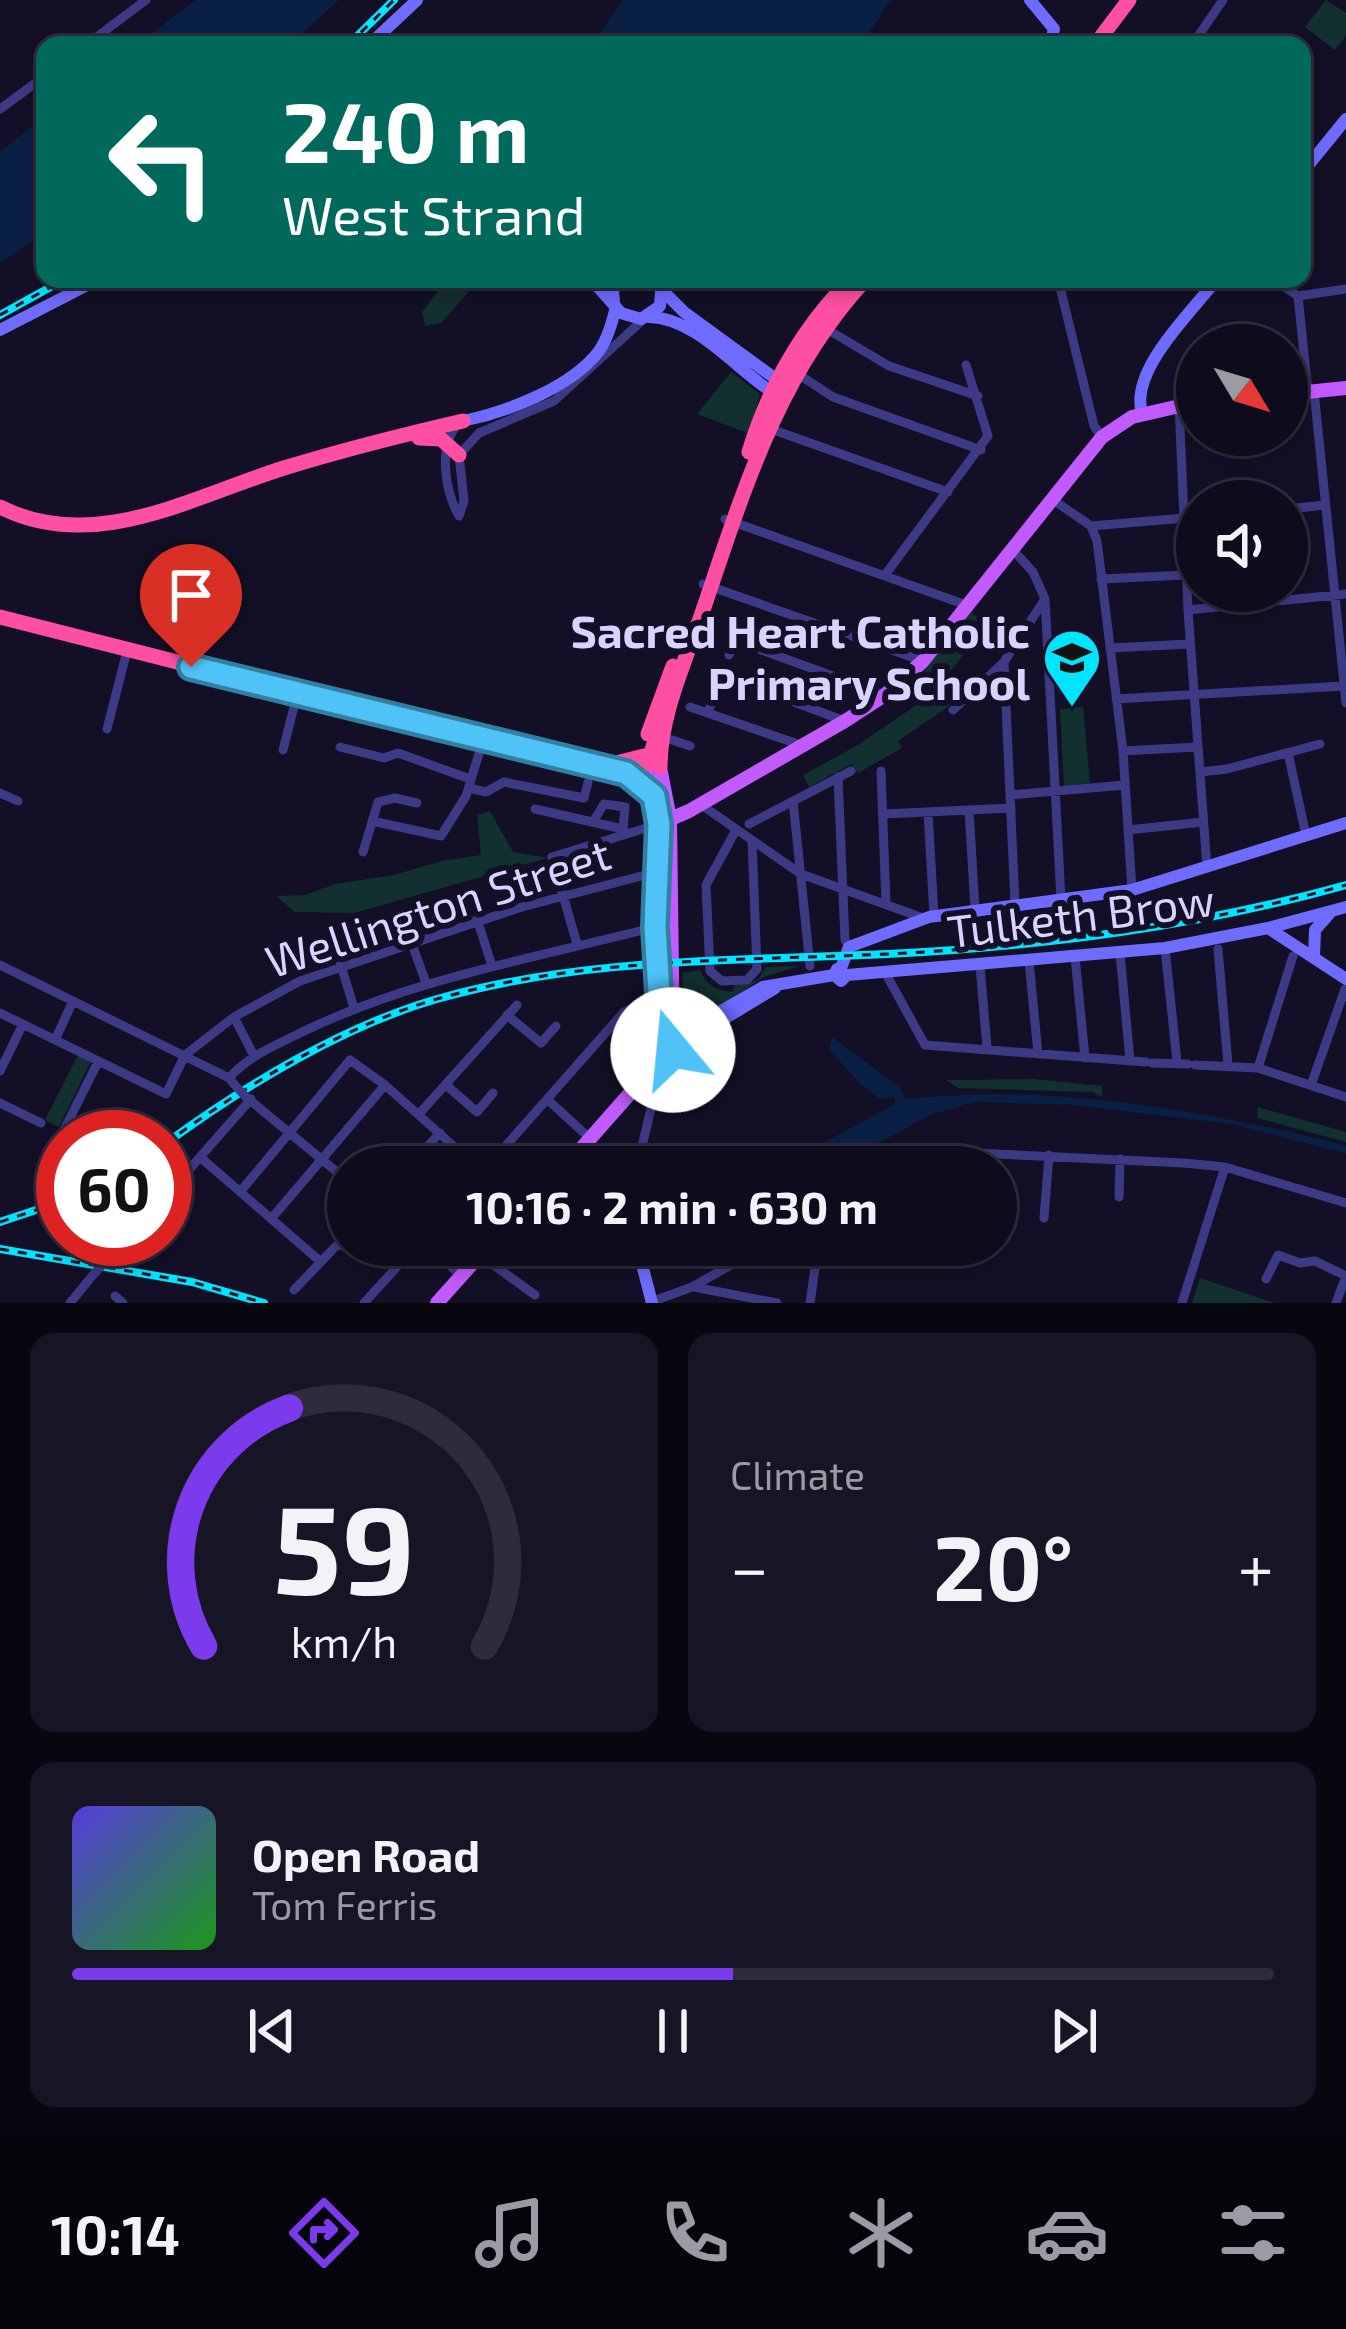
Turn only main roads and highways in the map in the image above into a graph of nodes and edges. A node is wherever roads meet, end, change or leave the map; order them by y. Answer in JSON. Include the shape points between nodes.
{"nodes":[{"id":1,"x":1130,"y":0,"type":"edge"},
{"id":2,"x":1142,"y":0,"type":"edge"},
{"id":3,"x":1102,"y":36,"type":"edge"},
{"id":4,"x":1115,"y":36,"type":"edge"},
{"id":5,"x":843,"y":288,"type":"edge"},
{"id":6,"x":858,"y":288,"type":"edge"},
{"id":7,"x":783,"y":383,"type":"junction"},
{"id":8,"x":1346,"y":388,"type":"edge"},
{"id":9,"x":1308,"y":391,"type":"edge"},
{"id":10,"x":1176,"y":405,"type":"edge"},
{"id":11,"x":463,"y":421,"type":"road end"},
{"id":12,"x":351,"y":447,"type":"junction"},
{"id":13,"x":459,"y":455,"type":"road end"},
{"id":14,"x":0,"y":507,"type":"edge"},
{"id":15,"x":730,"y":521,"type":"junction"},
{"id":16,"x":0,"y":617,"type":"edge"},
{"id":17,"x":675,"y":706,"type":"junction"},
{"id":18,"x":655,"y":735,"type":"junction"},
{"id":19,"x":613,"y":767,"type":"junction"},
{"id":20,"x":653,"y":771,"type":"junction"},
{"id":21,"x":695,"y":807,"type":"junction"},
{"id":22,"x":666,"y":827,"type":"junction"},
{"id":23,"x":666,"y":1008,"type":"junction"},
{"id":24,"x":667,"y":1048,"type":"junction"},
{"id":25,"x":579,"y":1146,"type":"edge"},
{"id":26,"x":586,"y":1146,"type":"edge"},
{"id":27,"x":469,"y":1266,"type":"edge"},
{"id":28,"x":437,"y":1303,"type":"edge"}],
"edges":[{"from":1,"to":3,"type":"highway"},
{"from":2,"to":4,"type":"highway"},
{"from":5,"to":7,"type":"highway","via":[[812,324]]},
{"from":6,"to":7,"type":"highway"},
{"from":7,"to":15,"type":"highway"},
{"from":7,"to":15,"type":"highway"},
{"from":8,"to":9,"type":"main road"},
{"from":10,"to":21,"type":"main road","via":[[1142,413],[1102,437],[970,607],[885,694]]},
{"from":11,"to":12,"type":"highway"},
{"from":12,"to":13,"type":"highway","via":[[431,437]]},
{"from":12,"to":14,"type":"highway","via":[[119,523],[51,523]]},
{"from":15,"to":17,"type":"highway"},
{"from":16,"to":19,"type":"highway"},
{"from":17,"to":18,"type":"highway"},
{"from":17,"to":20,"type":"highway","via":[[659,727]]},
{"from":18,"to":19,"type":"highway"},
{"from":18,"to":20,"type":"highway"},
{"from":19,"to":20,"type":"highway"},
{"from":19,"to":20,"type":"highway"},
{"from":20,"to":21,"type":"main road"},
{"from":20,"to":22,"type":"main road"},
{"from":21,"to":22,"type":"main road"},
{"from":22,"to":23,"type":"main road"},
{"from":22,"to":23,"type":"main road","via":[[655,927]]},
{"from":23,"to":24,"type":"main road"},
{"from":24,"to":25,"type":"main road"},
{"from":24,"to":26,"type":"main road"},
{"from":27,"to":28,"type":"main road"}]}
